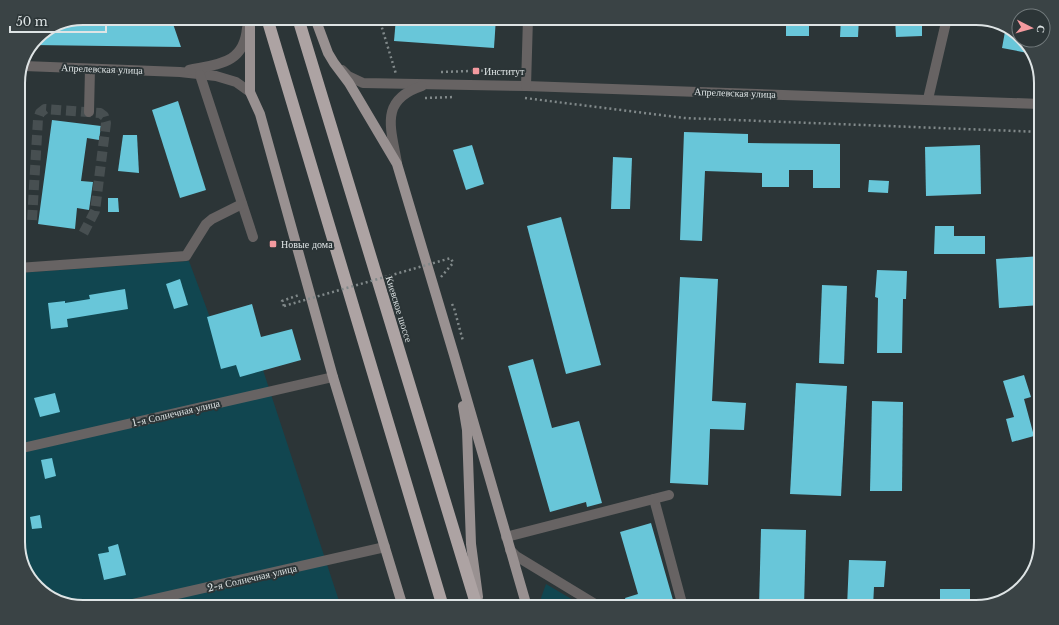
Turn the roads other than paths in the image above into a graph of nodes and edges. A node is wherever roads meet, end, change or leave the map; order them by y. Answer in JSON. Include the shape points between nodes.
{"nodes":[{"id":1,"x":247,"y":25,"type":"edge"},
{"id":2,"x":250,"y":25,"type":"edge"},
{"id":3,"x":268,"y":25,"type":"edge"},
{"id":4,"x":300,"y":25,"type":"edge"},
{"id":5,"x":318,"y":25,"type":"edge"},
{"id":6,"x":528,"y":25,"type":"edge"},
{"id":7,"x":945,"y":25,"type":"edge"},
{"id":8,"x":334,"y":63,"type":"junction"},
{"id":9,"x":27,"y":66,"type":"edge"},
{"id":10,"x":90,"y":69,"type":"junction"},
{"id":11,"x":180,"y":72,"type":"junction"},
{"id":12,"x":200,"y":74,"type":"junction"},
{"id":13,"x":430,"y":84,"type":"junction"},
{"id":14,"x":526,"y":86,"type":"junction"},
{"id":15,"x":250,"y":92,"type":"junction"},
{"id":16,"x":928,"y":99,"type":"junction"},
{"id":17,"x":1034,"y":104,"type":"edge"},
{"id":18,"x":89,"y":112,"type":"dead end"},
{"id":19,"x":397,"y":164,"type":"junction"},
{"id":20,"x":242,"y":204,"type":"junction"},
{"id":21,"x":253,"y":237,"type":"dead end"},
{"id":22,"x":25,"y":268,"type":"edge"},
{"id":23,"x":454,"y":355,"type":"junction"},
{"id":24,"x":334,"y":377,"type":"junction"},
{"id":25,"x":25,"y":447,"type":"edge"},
{"id":26,"x":669,"y":495,"type":"dead end"},
{"id":27,"x":654,"y":499,"type":"junction"},
{"id":28,"x":506,"y":537,"type":"junction"},
{"id":29,"x":385,"y":547,"type":"junction"},
{"id":30,"x":510,"y":550,"type":"junction"},
{"id":31,"x":151,"y":600,"type":"edge"},
{"id":32,"x":401,"y":600,"type":"edge"},
{"id":33,"x":441,"y":600,"type":"edge"},
{"id":34,"x":477,"y":600,"type":"edge"},
{"id":35,"x":478,"y":600,"type":"edge"},
{"id":36,"x":525,"y":600,"type":"edge"},
{"id":37,"x":588,"y":600,"type":"edge"},
{"id":38,"x":681,"y":600,"type":"edge"}],
"edges":[{"from":1,"to":11,"type":"street","via":[[245,41],[230,60]]},
{"from":2,"to":15,"type":"main road"},
{"from":3,"to":33,"type":"highway"},
{"from":4,"to":34,"type":"highway","name":"Киевское шоссе"},
{"from":5,"to":8,"type":"main road"},
{"from":6,"to":14,"type":"street"},
{"from":7,"to":16,"type":"street"},
{"from":8,"to":13,"type":"street","name":"Апрелевская улица","via":[[348,76],[363,83]]},
{"from":8,"to":19,"type":"main road","via":[[349,83]]},
{"from":9,"to":10,"type":"street","name":"Апрелевская улица"},
{"from":10,"to":11,"type":"street","name":"Апрелевская улица"},
{"from":10,"to":18,"type":"street"},
{"from":11,"to":12,"type":"street"},
{"from":12,"to":15,"type":"street","via":[[236,82]]},
{"from":12,"to":20,"type":"street"},
{"from":13,"to":14,"type":"street","name":"Апрелевская улица"},
{"from":13,"to":19,"type":"street","via":[[406,92],[392,111],[390,124]]},
{"from":14,"to":16,"type":"street","name":"Апрелевская улица"},
{"from":15,"to":24,"type":"main road","via":[[260,114]]},
{"from":16,"to":17,"type":"street","name":"Апрелевская улица"},
{"from":19,"to":23,"type":"main road"},
{"from":20,"to":21,"type":"street"},
{"from":20,"to":22,"type":"street","via":[[209,221],[186,256]]},
{"from":23,"to":28,"type":"main road"},
{"from":23,"to":35,"type":"main road","via":[[467,430],[471,544]]},
{"from":24,"to":25,"type":"street","name":"1-я Солнечная улица"},
{"from":24,"to":29,"type":"main road"},
{"from":26,"to":27,"type":"street"},
{"from":27,"to":28,"type":"street"},
{"from":27,"to":38,"type":"street"},
{"from":28,"to":30,"type":"main road"},
{"from":29,"to":31,"type":"street","name":"2-я Солнечная улица"},
{"from":29,"to":32,"type":"main road"},
{"from":30,"to":36,"type":"main road"},
{"from":30,"to":37,"type":"street"}]}
